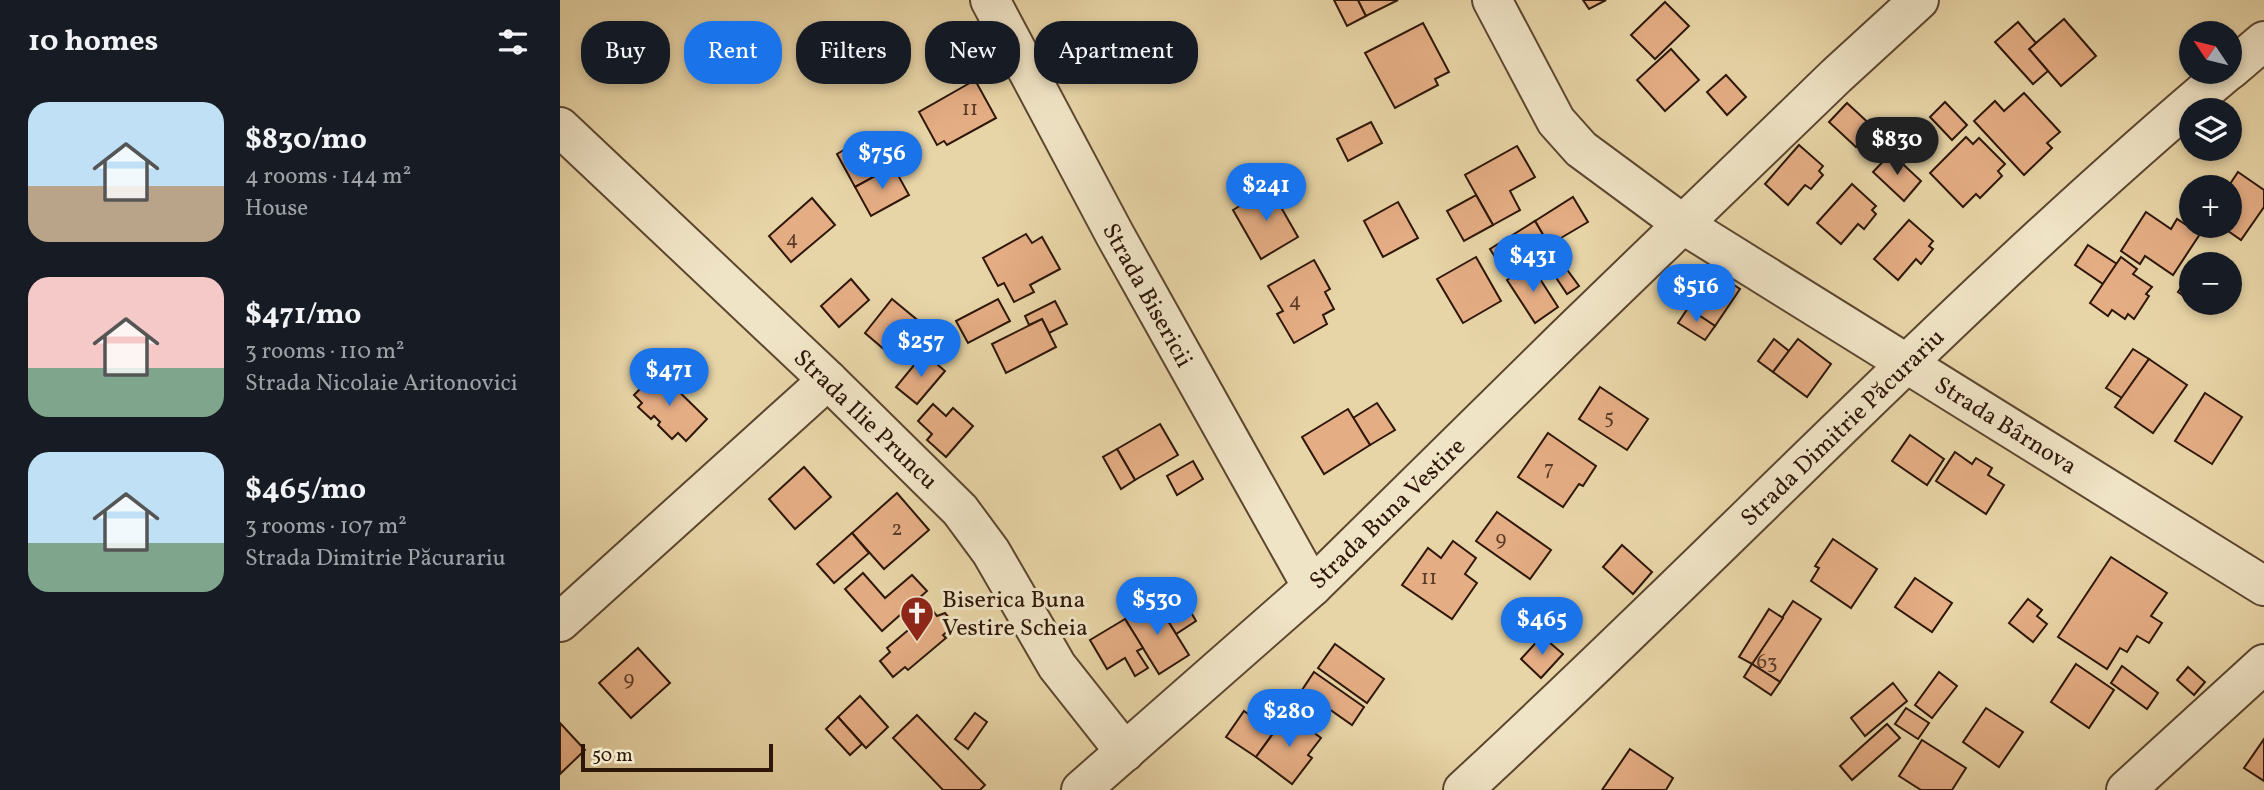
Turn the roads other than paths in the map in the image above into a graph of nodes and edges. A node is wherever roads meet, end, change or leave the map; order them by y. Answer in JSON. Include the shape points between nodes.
{"nodes":[{"id":1,"x":990,"y":0,"type":"edge"},
{"id":2,"x":1492,"y":0,"type":"edge"},
{"id":3,"x":1919,"y":0,"type":"edge"},
{"id":4,"x":2264,"y":41,"type":"edge"},
{"id":5,"x":2242,"y":59,"type":"edge"},
{"id":6,"x":2213,"y":84,"type":"edge"},
{"id":7,"x":560,"y":127,"type":"edge"},
{"id":8,"x":1684,"y":225,"type":"junction"},
{"id":9,"x":1908,"y":363,"type":"junction"},
{"id":10,"x":828,"y":380,"type":"junction"},
{"id":11,"x":2264,"y":586,"type":"edge"},
{"id":12,"x":1312,"y":587,"type":"junction"},
{"id":13,"x":560,"y":622,"type":"edge"},
{"id":14,"x":2264,"y":664,"type":"edge"},
{"id":15,"x":1125,"y":752,"type":"junction"},
{"id":16,"x":1081,"y":790,"type":"edge"},
{"id":17,"x":1463,"y":790,"type":"edge"},
{"id":18,"x":2126,"y":790,"type":"edge"}],
"edges":[{"from":1,"to":12,"type":"street","name":"Strada Bisericii"},
{"from":2,"to":8,"type":"street","name":"Strada Bârnova","via":[[1556,121],[1581,149]]},
{"from":3,"to":8,"type":"street","name":"Strada Buna Vestire"},
{"from":4,"to":5,"type":"street","name":"Strada Dimitrie Păcurariu"},
{"from":6,"to":9,"type":"street","name":"Strada Dimitrie Păcurariu","via":[[2029,246]]},
{"from":7,"to":10,"type":"street","name":"Strada Ilie Pruncu"},
{"from":8,"to":9,"type":"street","name":"Strada Bârnova"},
{"from":8,"to":12,"type":"street","name":"Strada Buna Vestire"},
{"from":9,"to":11,"type":"street","name":"Strada Bârnova"},
{"from":9,"to":17,"type":"street","name":"Strada Dimitrie Păcurariu"},
{"from":10,"to":13,"type":"street"},
{"from":10,"to":15,"type":"street","name":"Strada Ilie Pruncu","via":[[976,530],[1057,666]]},
{"from":12,"to":15,"type":"street","name":"Strada Buna Vestire"},
{"from":14,"to":18,"type":"street"},
{"from":15,"to":16,"type":"street","name":"Strada Buna Vestire"}]}
